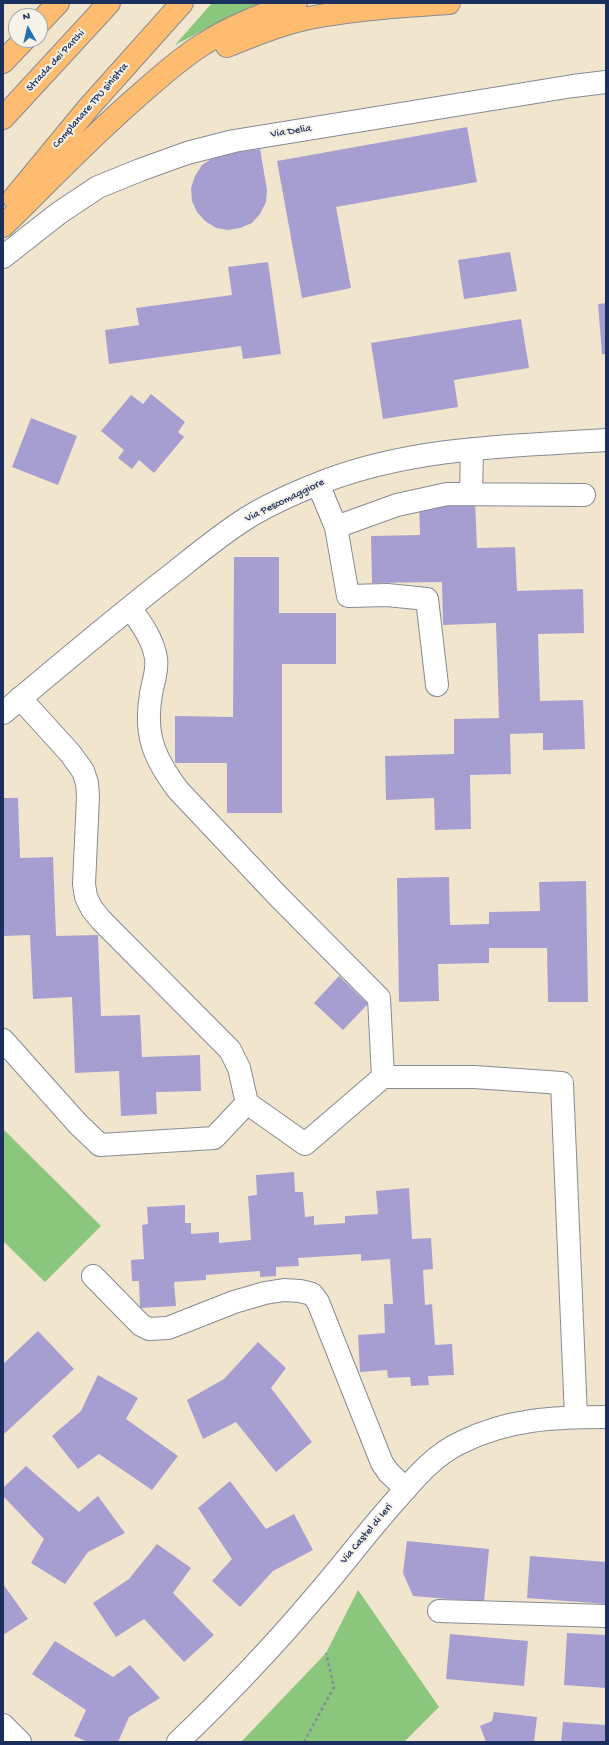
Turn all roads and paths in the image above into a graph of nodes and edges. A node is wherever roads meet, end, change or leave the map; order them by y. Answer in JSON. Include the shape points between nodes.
{"nodes":[{"id":1,"x":58,"y":3,"type":"edge"},
{"id":2,"x":109,"y":3,"type":"edge"},
{"id":3,"x":182,"y":3,"type":"edge"},
{"id":4,"x":296,"y":3,"type":"edge"},
{"id":5,"x":449,"y":3,"type":"edge"},
{"id":6,"x":48,"y":14,"type":"edge"},
{"id":7,"x":16,"y":48,"type":"edge"},
{"id":8,"x":3,"y":62,"type":"edge"},
{"id":9,"x":166,"y":72,"type":"junction"},
{"id":10,"x":606,"y":82,"type":"edge"},
{"id":11,"x":3,"y":118,"type":"edge"},
{"id":12,"x":3,"y":211,"type":"edge"},
{"id":13,"x":3,"y":226,"type":"edge"},
{"id":14,"x":3,"y":257,"type":"edge"},
{"id":15,"x":606,"y":440,"type":"edge"},
{"id":16,"x":472,"y":449,"type":"junction"},
{"id":17,"x":318,"y":484,"type":"junction"},
{"id":18,"x":471,"y":494,"type":"junction"},
{"id":19,"x":584,"y":495,"type":"dead end"},
{"id":20,"x":336,"y":527,"type":"junction"},
{"id":21,"x":130,"y":608,"type":"junction"},
{"id":22,"x":437,"y":685,"type":"dead end"},
{"id":23,"x":20,"y":698,"type":"junction"},
{"id":24,"x":3,"y":713,"type":"edge"},
{"id":25,"x":3,"y":1040,"type":"edge"},
{"id":26,"x":384,"y":1076,"type":"junction"},
{"id":27,"x":247,"y":1103,"type":"junction"},
{"id":28,"x":93,"y":1276,"type":"dead end"},
{"id":29,"x":576,"y":1417,"type":"junction"},
{"id":30,"x":606,"y":1417,"type":"edge"},
{"id":31,"x":406,"y":1489,"type":"junction"},
{"id":32,"x":439,"y":1611,"type":"dead end"},
{"id":33,"x":606,"y":1616,"type":"edge"},
{"id":34,"x":326,"y":1653,"type":"dead end"},
{"id":35,"x":3,"y":1725,"type":"edge"},
{"id":36,"x":20,"y":1742,"type":"edge"},
{"id":37,"x":178,"y":1742,"type":"edge"},
{"id":38,"x":304,"y":1742,"type":"edge"}],
"edges":[{"from":1,"to":6,"type":"highway"},
{"from":2,"to":11,"type":"highway","name":"Strada dei Parchi"},
{"from":3,"to":12,"type":"highway","name":"Complanare TPU sinistra","via":[[89,107]]},
{"from":4,"to":9,"type":"highway","via":[[228,30],[201,45]]},
{"from":5,"to":9,"type":"highway","via":[[367,9],[308,19],[266,30]]},
{"from":7,"to":8,"type":"highway"},
{"from":9,"to":13,"type":"highway","via":[[109,122]]},
{"from":10,"to":14,"type":"street","name":"Via Delia","via":[[234,141],[187,153],[98,187],[59,213]]},
{"from":15,"to":16,"type":"street","name":"Via Pescomaggiore"},
{"from":16,"to":17,"type":"street","name":"Via Pescomaggiore","via":[[404,459]]},
{"from":16,"to":18,"type":"street"},
{"from":17,"to":20,"type":"street"},
{"from":17,"to":21,"type":"street","name":"Via Pescomaggiore","via":[[266,507],[228,531]]},
{"from":18,"to":19,"type":"street"},
{"from":18,"to":20,"type":"street","via":[[447,494],[397,505]]},
{"from":20,"to":22,"type":"street","via":[[348,596],[387,595],[427,599]]},
{"from":21,"to":23,"type":"street","name":"Via Pescomaggiore"},
{"from":21,"to":26,"type":"street","via":[[144,626],[156,658],[148,724],[155,755],[178,790],[379,998]]},
{"from":23,"to":24,"type":"street","name":"Via Pescomaggiore"},
{"from":23,"to":27,"type":"street","via":[[78,762],[87,783],[83,872],[86,897],[92,909],[230,1050],[239,1068]]},
{"from":25,"to":27,"type":"street","via":[[100,1145],[214,1138]]},
{"from":26,"to":27,"type":"street","via":[[305,1144]]},
{"from":26,"to":29,"type":"street","via":[[474,1077],[562,1083]]},
{"from":28,"to":31,"type":"street","via":[[148,1329],[168,1328],[234,1302],[265,1293],[284,1290],[312,1294],[318,1302],[382,1463]]},
{"from":29,"to":30,"type":"street","name":"Via Castel di Ieri"},
{"from":29,"to":31,"type":"street","name":"Via Castel di Ieri","via":[[529,1420],[494,1429],[461,1442],[424,1470]]},
{"from":31,"to":37,"type":"street","name":"Via Castel di Ieri","via":[[315,1597],[233,1688]]},
{"from":32,"to":33,"type":"street"},
{"from":34,"to":38,"type":"path","via":[[334,1687]]},
{"from":35,"to":36,"type":"street"}]}
